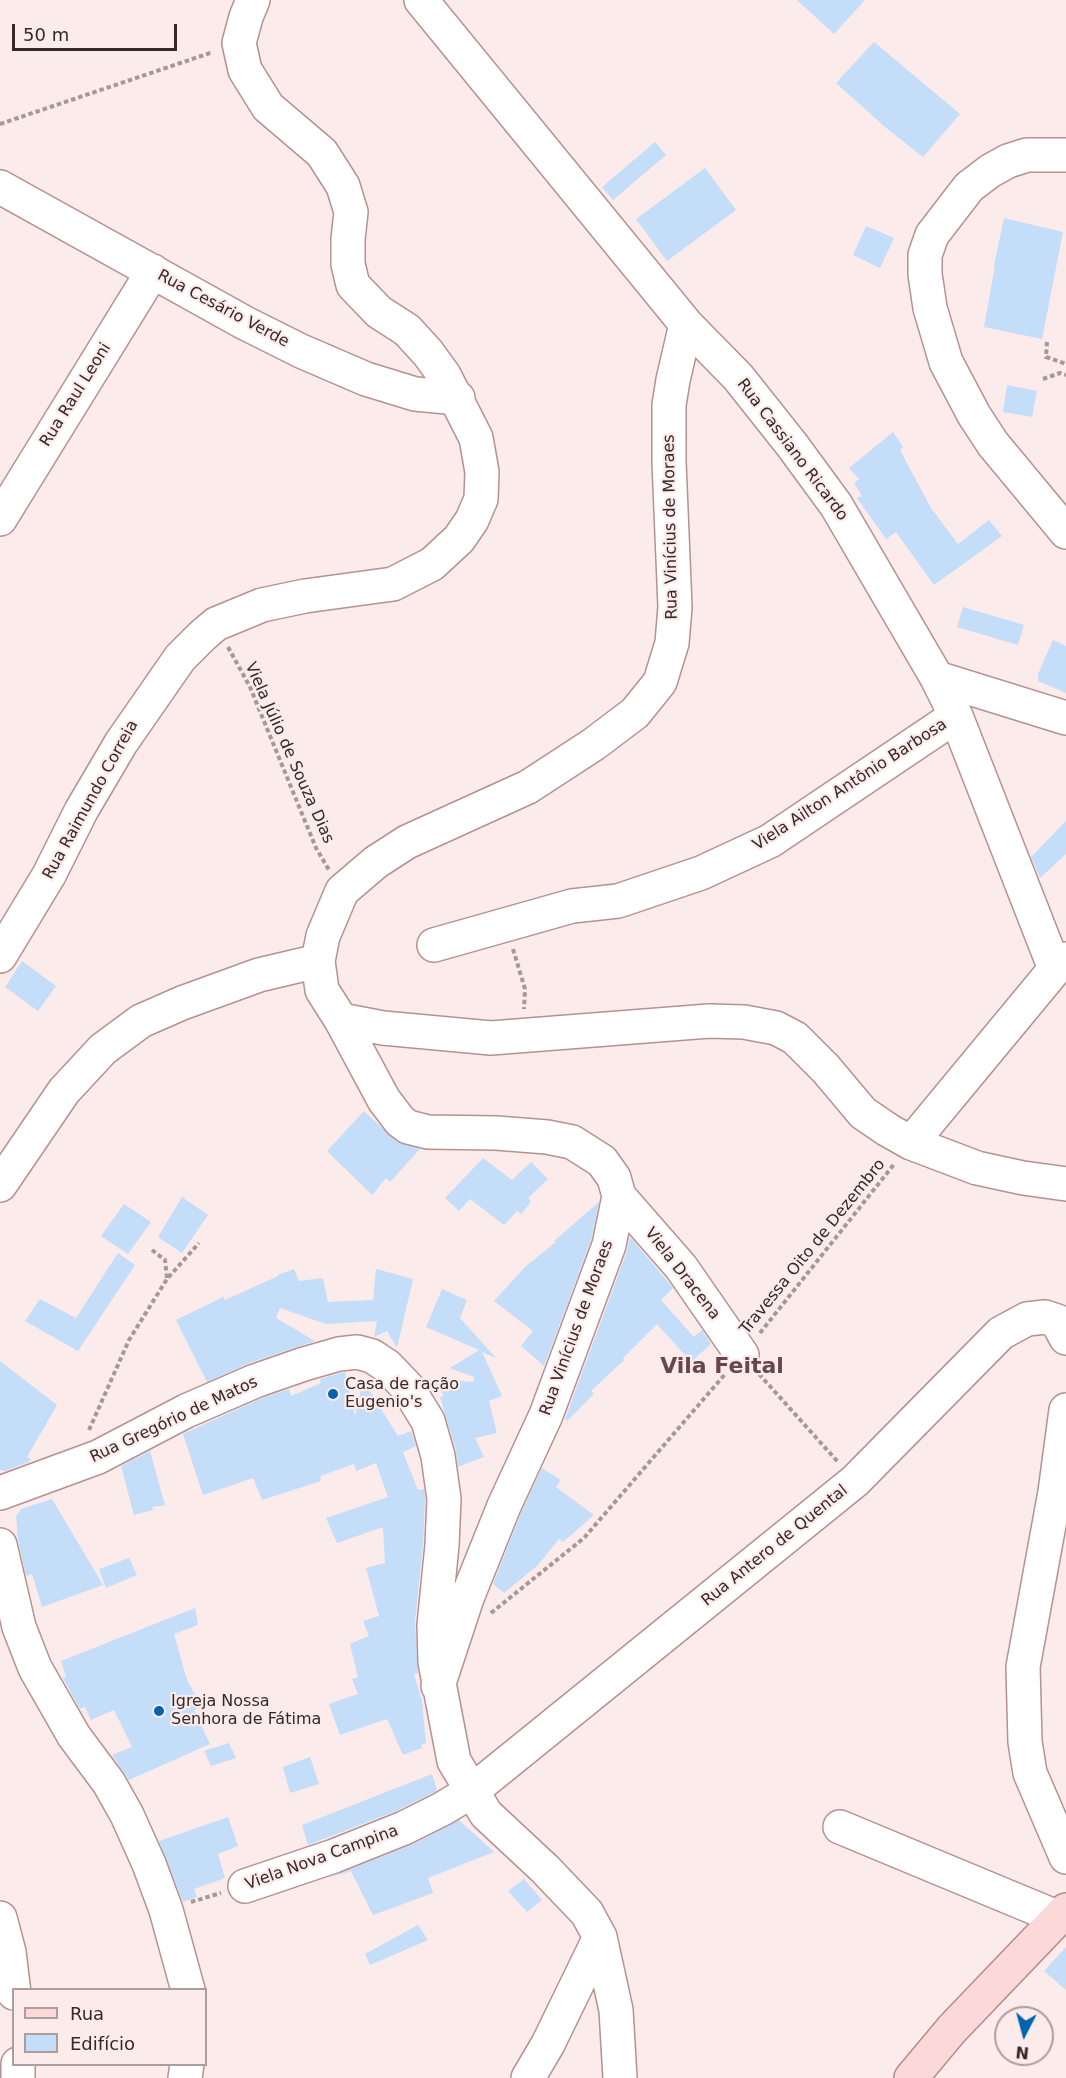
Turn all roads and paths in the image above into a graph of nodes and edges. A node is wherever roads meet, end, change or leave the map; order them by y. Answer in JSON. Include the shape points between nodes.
{"nodes":[{"id":1,"x":253,"y":0,"type":"edge"},
{"id":2,"x":421,"y":0,"type":"edge"},
{"id":3,"x":239,"y":43,"type":"junction"},
{"id":4,"x":0,"y":124,"type":"edge"},
{"id":5,"x":1066,"y":154,"type":"edge"},
{"id":6,"x":0,"y":187,"type":"edge"},
{"id":7,"x":153,"y":271,"type":"junction"},
{"id":8,"x":686,"y":324,"type":"junction"},
{"id":9,"x":1047,"y":342,"type":"dead end"},
{"id":10,"x":1066,"y":364,"type":"edge"},
{"id":11,"x":1066,"y":375,"type":"edge"},
{"id":12,"x":1043,"y":379,"type":"dead end"},
{"id":13,"x":458,"y":398,"type":"junction"},
{"id":14,"x":0,"y":519,"type":"edge"},
{"id":15,"x":1066,"y":532,"type":"edge"},
{"id":16,"x":216,"y":624,"type":"junction"},
{"id":17,"x":937,"y":678,"type":"junction"},
{"id":18,"x":956,"y":716,"type":"junction"},
{"id":19,"x":1066,"y":718,"type":"edge"},
{"id":20,"x":342,"y":891,"type":"junction"},
{"id":21,"x":506,"y":925,"type":"junction"},
{"id":22,"x":434,"y":945,"type":"dead end"},
{"id":23,"x":0,"y":956,"type":"edge"},
{"id":24,"x":318,"y":961,"type":"junction"},
{"id":25,"x":1060,"y":964,"type":"edge"},
{"id":26,"x":341,"y":1020,"type":"junction"},
{"id":27,"x":524,"y":1037,"type":"junction"},
{"id":28,"x":911,"y":1143,"type":"junction"},
{"id":29,"x":1066,"y":1184,"type":"edge"},
{"id":30,"x":0,"y":1185,"type":"edge"},
{"id":31,"x":619,"y":1196,"type":"junction"},
{"id":32,"x":199,"y":1243,"type":"dead end"},
{"id":33,"x":152,"y":1250,"type":"dead end"},
{"id":34,"x":167,"y":1279,"type":"junction"},
{"id":35,"x":1066,"y":1338,"type":"edge"},
{"id":36,"x":742,"y":1355,"type":"junction"},
{"id":37,"x":1066,"y":1410,"type":"edge"},
{"id":38,"x":73,"y":1466,"type":"junction"},
{"id":39,"x":855,"y":1481,"type":"junction"},
{"id":40,"x":0,"y":1493,"type":"edge"},
{"id":41,"x":1057,"y":1526,"type":"edge"},
{"id":42,"x":0,"y":1545,"type":"edge"},
{"id":43,"x":488,"y":1616,"type":"dead end"},
{"id":44,"x":438,"y":1686,"type":"junction"},
{"id":45,"x":472,"y":1791,"type":"junction"},
{"id":46,"x":840,"y":1827,"type":"dead end"},
{"id":47,"x":1066,"y":1857,"type":"edge"},
{"id":48,"x":245,"y":1886,"type":"joint"},
{"id":49,"x":166,"y":1910,"type":"junction"},
{"id":50,"x":1063,"y":1914,"type":"edge"},
{"id":51,"x":0,"y":1918,"type":"edge"},
{"id":52,"x":600,"y":1937,"type":"junction"},
{"id":53,"x":13,"y":1988,"type":"edge"},
{"id":54,"x":188,"y":1988,"type":"edge"},
{"id":55,"x":528,"y":2078,"type":"edge"},
{"id":56,"x":620,"y":2078,"type":"edge"},
{"id":57,"x":912,"y":2078,"type":"edge"}],
"edges":[{"from":1,"to":3,"type":"street","name":"Rua Raimundo Correia"},
{"from":2,"to":8,"type":"street","name":"Rua Cassiano Ricardo"},
{"from":3,"to":4,"type":"path"},
{"from":3,"to":13,"type":"street","name":"Rua Raimundo Correia","via":[[245,70],[268,107],[322,153],[343,186],[351,212],[348,264],[353,285],[379,312],[407,330]]},
{"from":5,"to":15,"type":"street","via":[[1027,155],[1008,161],[969,187],[932,235],[925,255],[925,274],[945,362],[993,444]]},
{"from":6,"to":7,"type":"street","name":"Rua Cesário Verde"},
{"from":7,"to":13,"type":"street","name":"Rua Cesário Verde","via":[[274,338],[366,379],[416,394]]},
{"from":7,"to":14,"type":"street","name":"Rua Raul Leoni"},
{"from":8,"to":17,"type":"street","name":"Rua Cassiano Ricardo","via":[[738,376],[836,505]]},
{"from":8,"to":20,"type":"street","name":"Rua Vinícius de Moraes","via":[[669,405],[675,607],[672,643],[660,682],[635,713],[594,744],[528,787],[407,842]]},
{"from":9,"to":10,"type":"path","via":[[1046,357]]},
{"from":11,"to":12,"type":"path"},
{"from":13,"to":16,"type":"street","name":"Rua Raimundo Correia","via":[[476,438],[482,471],[482,499],[459,539],[432,564],[393,584],[261,605]]},
{"from":16,"to":20,"type":"path","name":"Viela Júlio de Souza Dias","via":[[250,687],[316,848]]},
{"from":16,"to":23,"type":"street","name":"Rua Raimundo Correia","via":[[180,658],[126,734]]},
{"from":17,"to":18,"type":"street","name":"Rua Cassiano Ricardo"},
{"from":17,"to":19,"type":"street"},
{"from":18,"to":21,"type":"street","name":"Viela Ailton Antônio Barbosa","via":[[770,841],[711,868],[618,901],[572,906]]},
{"from":18,"to":25,"type":"street","name":"Rua Cassiano Ricardo"},
{"from":20,"to":24,"type":"street","name":"Rua Vinícius de Moraes","via":[[323,936]]},
{"from":21,"to":22,"type":"street","name":"Viela Ailton Antônio Barbosa"},
{"from":21,"to":27,"type":"path","via":[[525,989]]},
{"from":24,"to":26,"type":"street","name":"Rua Vinícius de Moraes","via":[[322,990]]},
{"from":24,"to":30,"type":"street","via":[[259,975],[141,1021],[103,1049],[64,1091]]},
{"from":25,"to":28,"type":"street"},
{"from":26,"to":27,"type":"street","via":[[450,1035]]},
{"from":26,"to":31,"type":"street","name":"Rua Vinícius de Moraes","via":[[384,1100],[408,1127],[428,1132],[496,1133],[572,1142],[602,1161],[614,1178]]},
{"from":27,"to":28,"type":"street","via":[[709,1021],[776,1028],[795,1038],[863,1113]]},
{"from":28,"to":29,"type":"street","via":[[977,1168]]},
{"from":28,"to":36,"type":"path","name":"Travessa Oito de Dezembro"},
{"from":31,"to":36,"type":"street","name":"Viela Dracena","via":[[681,1267]]},
{"from":31,"to":44,"type":"street","name":"Rua Vinícius de Moraes","via":[[609,1245],[546,1415],[467,1598]]},
{"from":32,"to":34,"type":"path"},
{"from":33,"to":34,"type":"path","via":[[165,1260]]},
{"from":34,"to":38,"type":"path","via":[[129,1340]]},
{"from":35,"to":39,"type":"street","name":"Rua Antero de Quental","via":[[1057,1321],[1045,1317],[1027,1319],[1001,1333]]},
{"from":36,"to":39,"type":"path"},
{"from":36,"to":43,"type":"path","name":"Travessa Oito de Dezembro","via":[[584,1538]]},
{"from":37,"to":41,"type":"street"},
{"from":38,"to":40,"type":"street","name":"Rua Gregório de Matos"},
{"from":38,"to":44,"type":"street","name":"Rua Gregório de Matos","via":[[255,1381],[339,1354],[357,1352],[372,1356],[407,1387],[428,1421],[438,1456],[444,1498],[434,1625]]},
{"from":39,"to":45,"type":"street","name":"Rua Antero de Quental"},
{"from":41,"to":47,"type":"street","via":[[1023,1667],[1023,1715],[1030,1773]]},
{"from":42,"to":49,"type":"street","via":[[19,1627],[35,1668],[74,1736],[127,1815]]},
{"from":44,"to":45,"type":"street","name":"Rua Gregório de Matos","via":[[454,1761]]},
{"from":45,"to":48,"type":"street","name":"Viela Nova Campina","via":[[404,1828]]},
{"from":45,"to":52,"type":"street","name":"Rua Gregório de Matos","via":[[486,1814],[586,1913]]},
{"from":46,"to":50,"type":"street"},
{"from":48,"to":49,"type":"path","name":"Viela Nova Campina"},
{"from":49,"to":54,"type":"street"},
{"from":50,"to":57,"type":"main road","via":[[952,2029]]},
{"from":51,"to":53,"type":"street"},
{"from":52,"to":55,"type":"street"},
{"from":52,"to":56,"type":"street","name":"Rua Gregório de Matos","via":[[616,2010]]}]}
